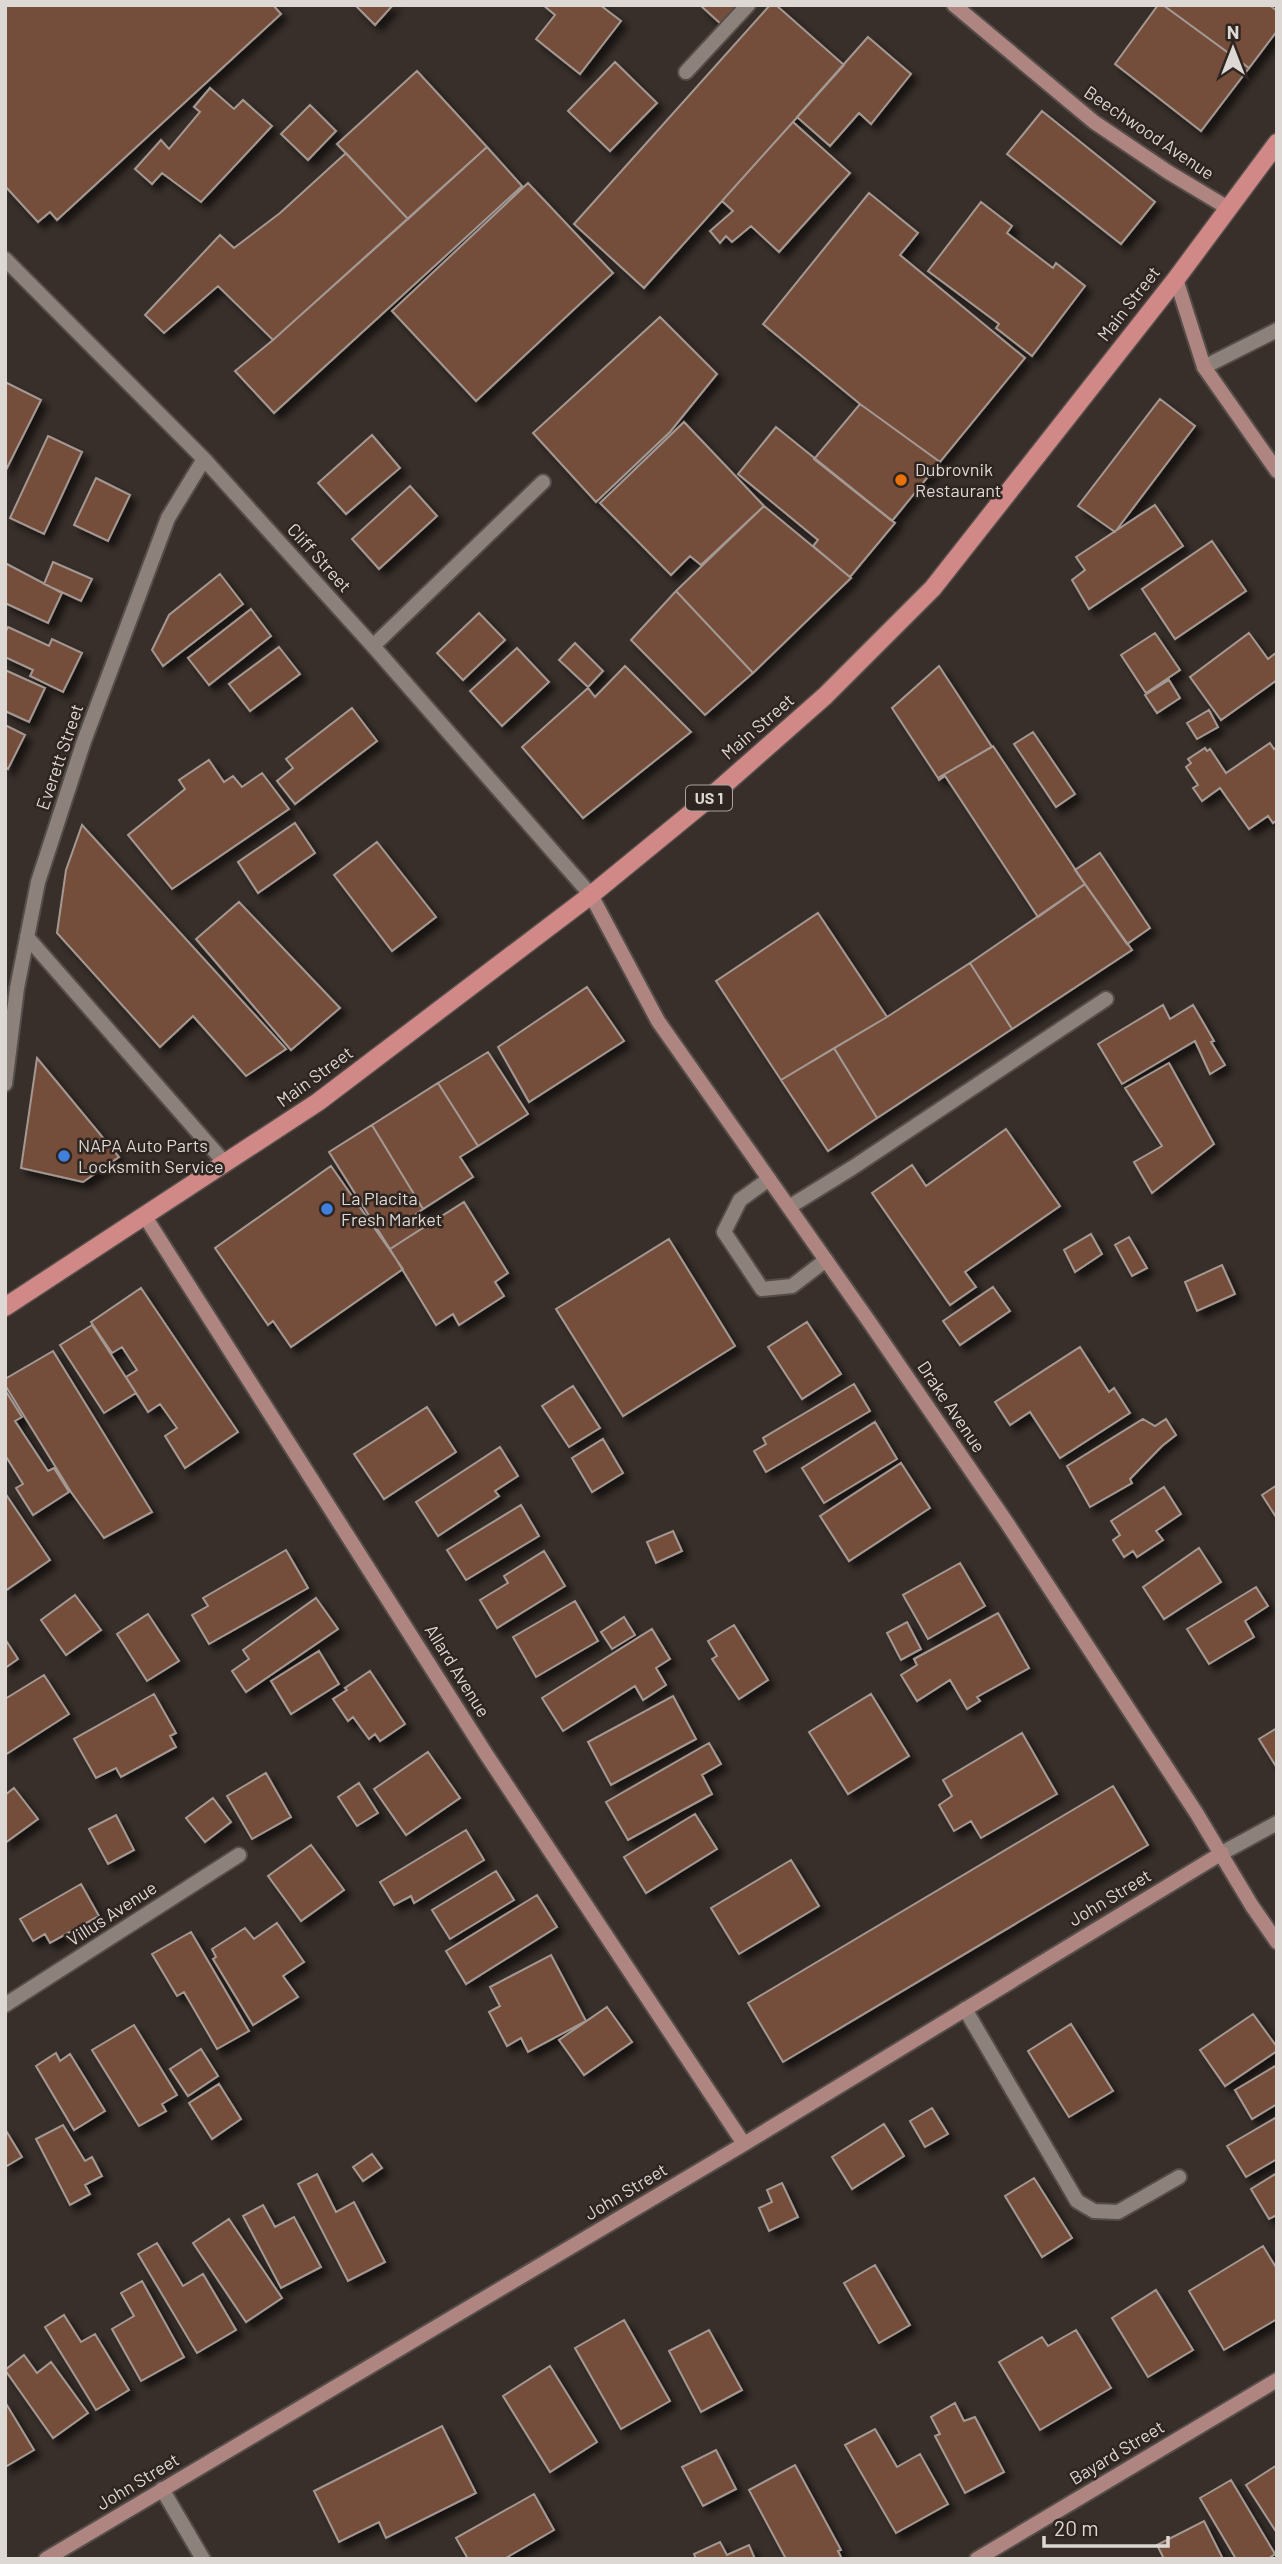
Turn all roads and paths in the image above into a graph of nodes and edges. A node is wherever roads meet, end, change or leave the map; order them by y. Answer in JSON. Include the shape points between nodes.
{"nodes":[{"id":1,"x":748,"y":5,"type":"edge"},
{"id":2,"x":954,"y":5,"type":"edge"},
{"id":3,"x":686,"y":72,"type":"dead end"},
{"id":4,"x":1277,"y":143,"type":"edge"},
{"id":5,"x":1228,"y":208,"type":"junction"},
{"id":6,"x":5,"y":259,"type":"edge"},
{"id":7,"x":1176,"y":279,"type":"junction"},
{"id":8,"x":1277,"y":330,"type":"edge"},
{"id":9,"x":1204,"y":367,"type":"junction"},
{"id":10,"x":204,"y":459,"type":"junction"},
{"id":11,"x":1277,"y":471,"type":"edge"},
{"id":12,"x":543,"y":482,"type":"dead end"},
{"id":13,"x":373,"y":646,"type":"junction"},
{"id":14,"x":591,"y":895,"type":"junction"},
{"id":15,"x":27,"y":937,"type":"junction"},
{"id":16,"x":1106,"y":999,"type":"dead end"},
{"id":17,"x":5,"y":1084,"type":"edge"},
{"id":18,"x":225,"y":1163,"type":"junction"},
{"id":19,"x":769,"y":1179,"type":"junction"},
{"id":20,"x":789,"y":1207,"type":"junction"},
{"id":21,"x":144,"y":1214,"type":"junction"},
{"id":22,"x":826,"y":1260,"type":"junction"},
{"id":23,"x":5,"y":1307,"type":"edge"},
{"id":24,"x":1277,"y":1822,"type":"edge"},
{"id":25,"x":1222,"y":1853,"type":"junction"},
{"id":26,"x":239,"y":1855,"type":"dead end"},
{"id":27,"x":1277,"y":1942,"type":"edge"},
{"id":28,"x":8,"y":1998,"type":"edge"},
{"id":29,"x":965,"y":2010,"type":"junction"},
{"id":30,"x":744,"y":2144,"type":"junction"},
{"id":31,"x":1179,"y":2177,"type":"dead end"},
{"id":32,"x":1277,"y":2380,"type":"edge"},
{"id":33,"x":162,"y":2489,"type":"junction"},
{"id":34,"x":50,"y":2558,"type":"edge"},
{"id":35,"x":202,"y":2558,"type":"edge"},
{"id":36,"x":977,"y":2559,"type":"edge"}],
"edges":[{"from":1,"to":3,"type":"street"},
{"from":2,"to":5,"type":"street","name":"Beechwood Avenue","via":[[1094,122]]},
{"from":4,"to":5,"type":"main road","name":"Main Street","number":"US 1"},
{"from":5,"to":7,"type":"main road","name":"Main Street","number":"US 1"},
{"from":6,"to":10,"type":"street","name":"Cliff Street"},
{"from":7,"to":9,"type":"street"},
{"from":7,"to":14,"type":"main road","name":"Main Street","number":"US 1","via":[[933,588],[825,696]]},
{"from":8,"to":9,"type":"street"},
{"from":9,"to":11,"type":"street"},
{"from":10,"to":13,"type":"street","name":"Cliff Street"},
{"from":10,"to":15,"type":"street","name":"Everett Street","via":[[168,518],[84,741],[38,882]]},
{"from":12,"to":13,"type":"street"},
{"from":13,"to":14,"type":"street","name":"Cliff Street"},
{"from":14,"to":18,"type":"main road","name":"Main Street","number":"US 1","via":[[318,1102]]},
{"from":14,"to":19,"type":"street","name":"Drake Avenue","via":[[658,1021]]},
{"from":15,"to":17,"type":"street","name":"Everett Street"},
{"from":15,"to":18,"type":"street"},
{"from":16,"to":20,"type":"street"},
{"from":18,"to":21,"type":"main road","name":"Main Street","number":"US 1"},
{"from":19,"to":20,"type":"street","name":"Drake Avenue"},
{"from":19,"to":22,"type":"street","via":[[740,1200],[724,1232],[762,1289],[792,1286]]},
{"from":20,"to":22,"type":"street","name":"Drake Avenue"},
{"from":21,"to":23,"type":"main road","name":"Main Street","number":"US 1"},
{"from":21,"to":30,"type":"street","name":"Allard Avenue","via":[[486,1754]]},
{"from":22,"to":25,"type":"street","name":"Drake Avenue","via":[[1007,1522]]},
{"from":24,"to":25,"type":"street"},
{"from":25,"to":27,"type":"street","name":"Drake Avenue"},
{"from":25,"to":29,"type":"street","name":"John Street"},
{"from":26,"to":28,"type":"street","name":"Villus Avenue"},
{"from":29,"to":30,"type":"street","name":"John Street"},
{"from":29,"to":31,"type":"street","via":[[1077,2201],[1094,2211],[1118,2212]]},
{"from":30,"to":33,"type":"street","name":"John Street"},
{"from":32,"to":36,"type":"street","name":"Bayard Street"},
{"from":33,"to":34,"type":"street","name":"John Street"},
{"from":33,"to":35,"type":"street"}]}
